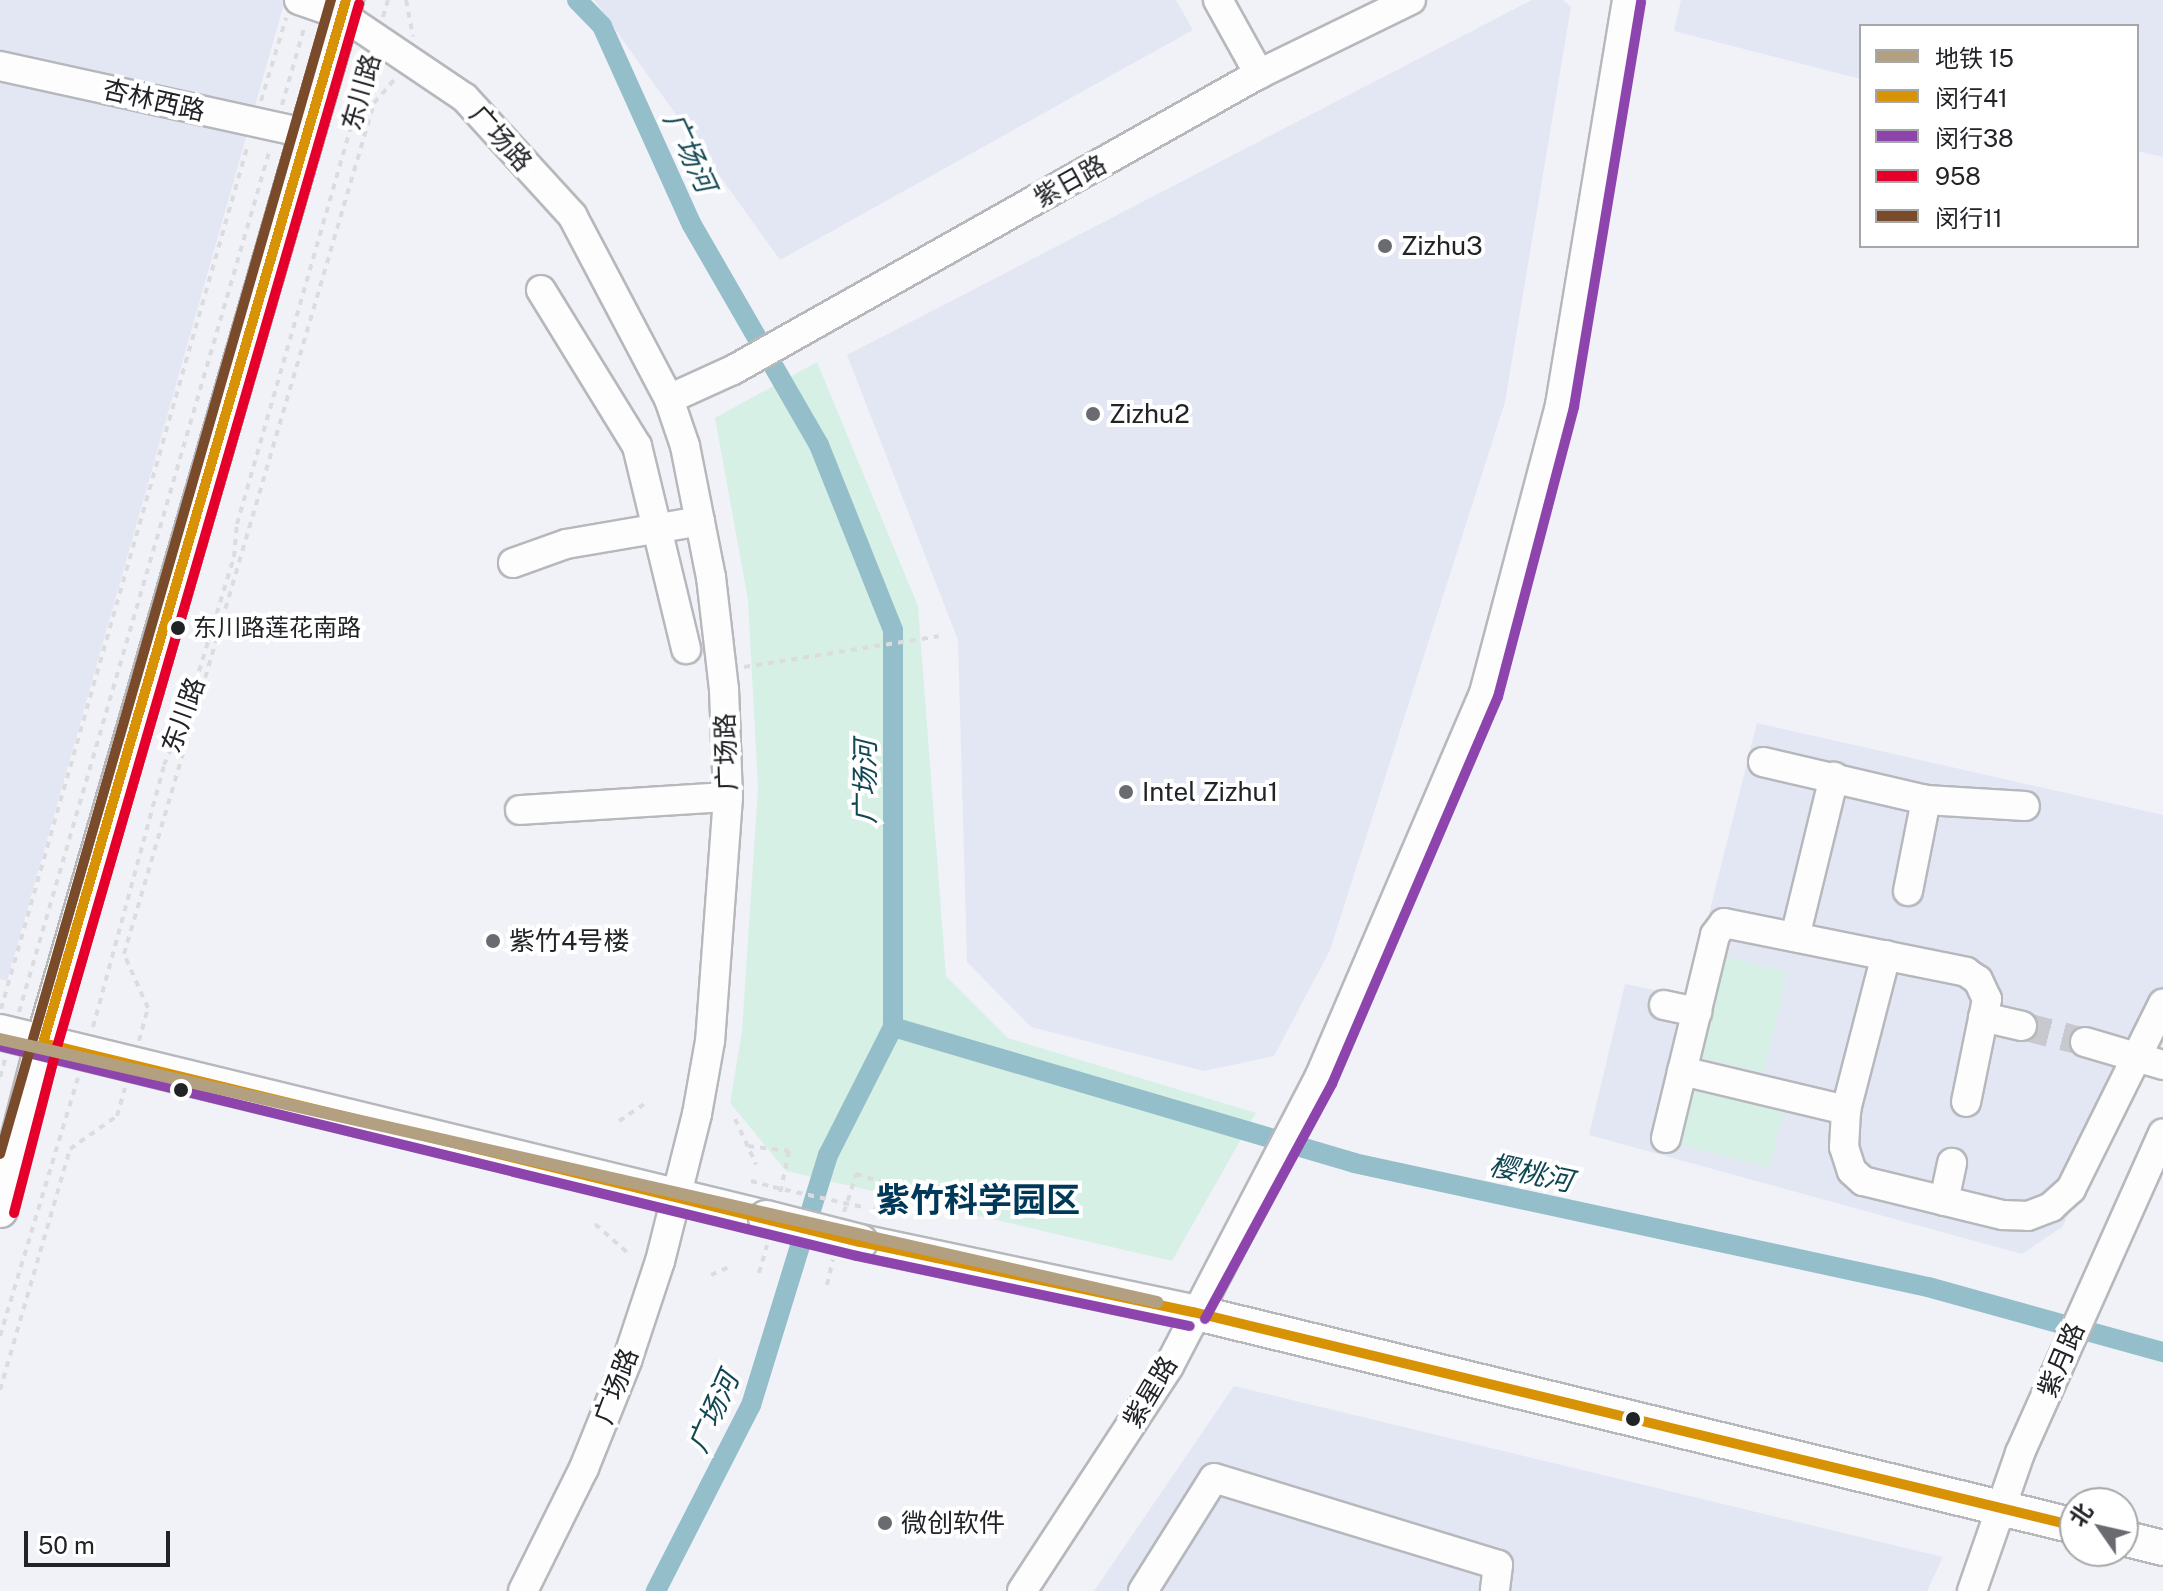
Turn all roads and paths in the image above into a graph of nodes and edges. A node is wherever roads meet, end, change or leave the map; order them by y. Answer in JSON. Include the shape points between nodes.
{"nodes":[{"id":1,"x":388,"y":0,"type":"edge"},
{"id":2,"x":406,"y":0,"type":"edge"},
{"id":3,"x":1218,"y":0,"type":"edge"},
{"id":4,"x":1411,"y":0,"type":"edge"},
{"id":5,"x":1627,"y":0,"type":"edge"},
{"id":6,"x":317,"y":7,"type":"edge"},
{"id":7,"x":376,"y":39,"type":"junction"},
{"id":8,"x":404,"y":58,"type":"junction"},
{"id":9,"x":0,"y":66,"type":"edge"},
{"id":10,"x":1259,"y":74,"type":"junction"},
{"id":11,"x":280,"y":128,"type":"junction"},
{"id":12,"x":541,"y":290,"type":"dead end"},
{"id":13,"x":669,"y":399,"type":"junction"},
{"id":14,"x":700,"y":521,"type":"junction"},
{"id":15,"x":657,"y":529,"type":"junction"},
{"id":16,"x":513,"y":563,"type":"dead end"},
{"id":17,"x":939,"y":636,"type":"dead end"},
{"id":18,"x":686,"y":649,"type":"dead end"},
{"id":19,"x":722,"y":672,"type":"junction"},
{"id":20,"x":1763,"y":762,"type":"dead end"},
{"id":21,"x":1834,"y":777,"type":"junction"},
{"id":22,"x":728,"y":797,"type":"junction"},
{"id":23,"x":1926,"y":800,"type":"junction"},
{"id":24,"x":2025,"y":806,"type":"dead end"},
{"id":25,"x":520,"y":810,"type":"dead end"},
{"id":26,"x":1908,"y":891,"type":"dead end"},
{"id":27,"x":1795,"y":937,"type":"junction"},
{"id":28,"x":1886,"y":955,"type":"junction"},
{"id":29,"x":2163,"y":1004,"type":"edge"},
{"id":30,"x":1664,"y":1005,"type":"dead end"},
{"id":31,"x":1697,"y":1012,"type":"junction"},
{"id":32,"x":1983,"y":1017,"type":"junction"},
{"id":33,"x":2022,"y":1026,"type":"tunnel mouth"},
{"id":34,"x":14,"y":1030,"type":"edge"},
{"id":35,"x":2085,"y":1042,"type":"tunnel mouth"},
{"id":36,"x":86,"y":1053,"type":"junction"},
{"id":37,"x":2152,"y":1060,"type":"edge"},
{"id":38,"x":133,"y":1064,"type":"junction"},
{"id":39,"x":1682,"y":1071,"type":"junction"},
{"id":40,"x":0,"y":1077,"type":"edge"},
{"id":41,"x":1966,"y":1102,"type":"dead end"},
{"id":42,"x":646,"y":1103,"type":"dead end"},
{"id":43,"x":1846,"y":1110,"type":"junction"},
{"id":44,"x":735,"y":1119,"type":"dead end"},
{"id":45,"x":619,"y":1121,"type":"dead end"},
{"id":46,"x":2163,"y":1134,"type":"edge"},
{"id":47,"x":1666,"y":1138,"type":"dead end"},
{"id":48,"x":748,"y":1146,"type":"junction"},
{"id":49,"x":1952,"y":1163,"type":"dead end"},
{"id":50,"x":756,"y":1164,"type":"dead end"},
{"id":51,"x":786,"y":1171,"type":"dead end"},
{"id":52,"x":751,"y":1181,"type":"dead end"},
{"id":53,"x":850,"y":1186,"type":"dead end"},
{"id":54,"x":678,"y":1195,"type":"junction"},
{"id":55,"x":1944,"y":1201,"type":"junction"},
{"id":56,"x":770,"y":1203,"type":"junction"},
{"id":57,"x":0,"y":1210,"type":"edge"},
{"id":58,"x":595,"y":1224,"type":"dead end"},
{"id":59,"x":629,"y":1254,"type":"dead end"},
{"id":60,"x":729,"y":1267,"type":"dead end"},
{"id":61,"x":711,"y":1275,"type":"dead end"},
{"id":62,"x":1193,"y":1312,"type":"junction"},
{"id":63,"x":0,"y":1336,"type":"edge"},
{"id":64,"x":0,"y":1390,"type":"edge"},
{"id":65,"x":2001,"y":1509,"type":"junction"},
{"id":66,"x":2059,"y":1522,"type":"edge"},
{"id":67,"x":2139,"y":1542,"type":"edge"},
{"id":68,"x":2163,"y":1548,"type":"edge"},
{"id":69,"x":523,"y":1591,"type":"edge"},
{"id":70,"x":1022,"y":1591,"type":"edge"},
{"id":71,"x":1143,"y":1591,"type":"edge"},
{"id":72,"x":1495,"y":1591,"type":"edge"},
{"id":73,"x":1972,"y":1591,"type":"edge"}],
"edges":[{"from":1,"to":7,"type":"path","name":"东川路"},
{"from":2,"to":8,"type":"path","via":[[414,32]]},
{"from":3,"to":10,"type":"street"},
{"from":4,"to":10,"type":"street","name":"紫日路"},
{"from":5,"to":62,"type":"street","name":"紫星路","via":[[1560,405],[1484,693],[1319,1078]]},
{"from":6,"to":7,"type":"street","name":"广场路"},
{"from":6,"to":11,"type":"main road","name":"东川路"},
{"from":6,"to":11,"type":"path"},
{"from":6,"to":11,"type":"path"},
{"from":7,"to":8,"type":"street","name":"广场路"},
{"from":7,"to":36,"type":"path","name":"东川路","via":[[237,524],[234,557],[185,717],[164,765]]},
{"from":8,"to":13,"type":"street","name":"广场路","via":[[465,98],[572,215]]},
{"from":8,"to":38,"type":"path","via":[[393,86],[374,103],[124,954],[148,1008]]},
{"from":9,"to":11,"type":"street","name":"杏林西路"},
{"from":10,"to":13,"type":"street","name":"紫日路","via":[[814,326]]},
{"from":11,"to":34,"type":"main road","name":"东川路"},
{"from":11,"to":34,"type":"path"},
{"from":11,"to":34,"type":"path"},
{"from":12,"to":15,"type":"street","via":[[637,446]]},
{"from":13,"to":14,"type":"street","name":"广场路"},
{"from":14,"to":15,"type":"street"},
{"from":14,"to":19,"type":"street","name":"广场路"},
{"from":15,"to":16,"type":"street","via":[[566,544]]},
{"from":15,"to":18,"type":"street"},
{"from":17,"to":19,"type":"path","via":[[836,649]]},
{"from":19,"to":22,"type":"street","name":"广场路"},
{"from":20,"to":21,"type":"street"},
{"from":21,"to":23,"type":"street"},
{"from":21,"to":27,"type":"street"},
{"from":22,"to":25,"type":"street"},
{"from":22,"to":54,"type":"street","name":"广场路","via":[[710,1041]]},
{"from":23,"to":24,"type":"street"},
{"from":23,"to":26,"type":"street"},
{"from":27,"to":28,"type":"street"},
{"from":27,"to":31,"type":"street","via":[[1724,923],[1715,935]]},
{"from":28,"to":32,"type":"street","via":[[1966,972],[1985,988]]},
{"from":28,"to":43,"type":"street"},
{"from":29,"to":37,"type":"street"},
{"from":30,"to":31,"type":"street"},
{"from":31,"to":39,"type":"street"},
{"from":32,"to":33,"type":"street"},
{"from":32,"to":41,"type":"street"},
{"from":34,"to":36,"type":"main road"},
{"from":34,"to":40,"type":"path"},
{"from":34,"to":57,"type":"main road","name":"东川路"},
{"from":35,"to":37,"type":"street"},
{"from":36,"to":38,"type":"main road"},
{"from":36,"to":63,"type":"path","name":"东川路"},
{"from":37,"to":55,"type":"street","via":[[2071,1189],[2051,1207],[2028,1216],[2003,1215]]},
{"from":38,"to":54,"type":"main road"},
{"from":38,"to":64,"type":"path","via":[[117,1116],[70,1149]]},
{"from":39,"to":43,"type":"street"},
{"from":39,"to":47,"type":"street"},
{"from":42,"to":45,"type":"path"},
{"from":43,"to":55,"type":"street","via":[[1844,1147],[1852,1171],[1863,1181]]},
{"from":44,"to":48,"type":"path"},
{"from":46,"to":65,"type":"street","name":"紫月路","via":[[2100,1268]]},
{"from":48,"to":50,"type":"path"},
{"from":48,"to":51,"type":"path","via":[[789,1151]]},
{"from":49,"to":55,"type":"street"},
{"from":52,"to":56,"type":"path"},
{"from":53,"to":56,"type":"path","bridge":true,"via":[[856,1174],[896,1186],[890,1213]]},
{"from":54,"to":56,"type":"main road"},
{"from":54,"to":69,"type":"street","name":"广场路","via":[[627,1361],[584,1468]]},
{"from":56,"to":62,"type":"main road","bridge":true,"via":[[860,1242]]},
{"from":58,"to":59,"type":"path"},
{"from":60,"to":61,"type":"path"},
{"from":62,"to":65,"type":"main road"},
{"from":62,"to":70,"type":"street","name":"紫星路","via":[[1169,1366]]},
{"from":65,"to":66,"type":"main road"},
{"from":65,"to":73,"type":"street","name":"紫月路"},
{"from":67,"to":68,"type":"main road"},
{"from":71,"to":72,"type":"street","via":[[1214,1478],[1498,1565]]}]}
